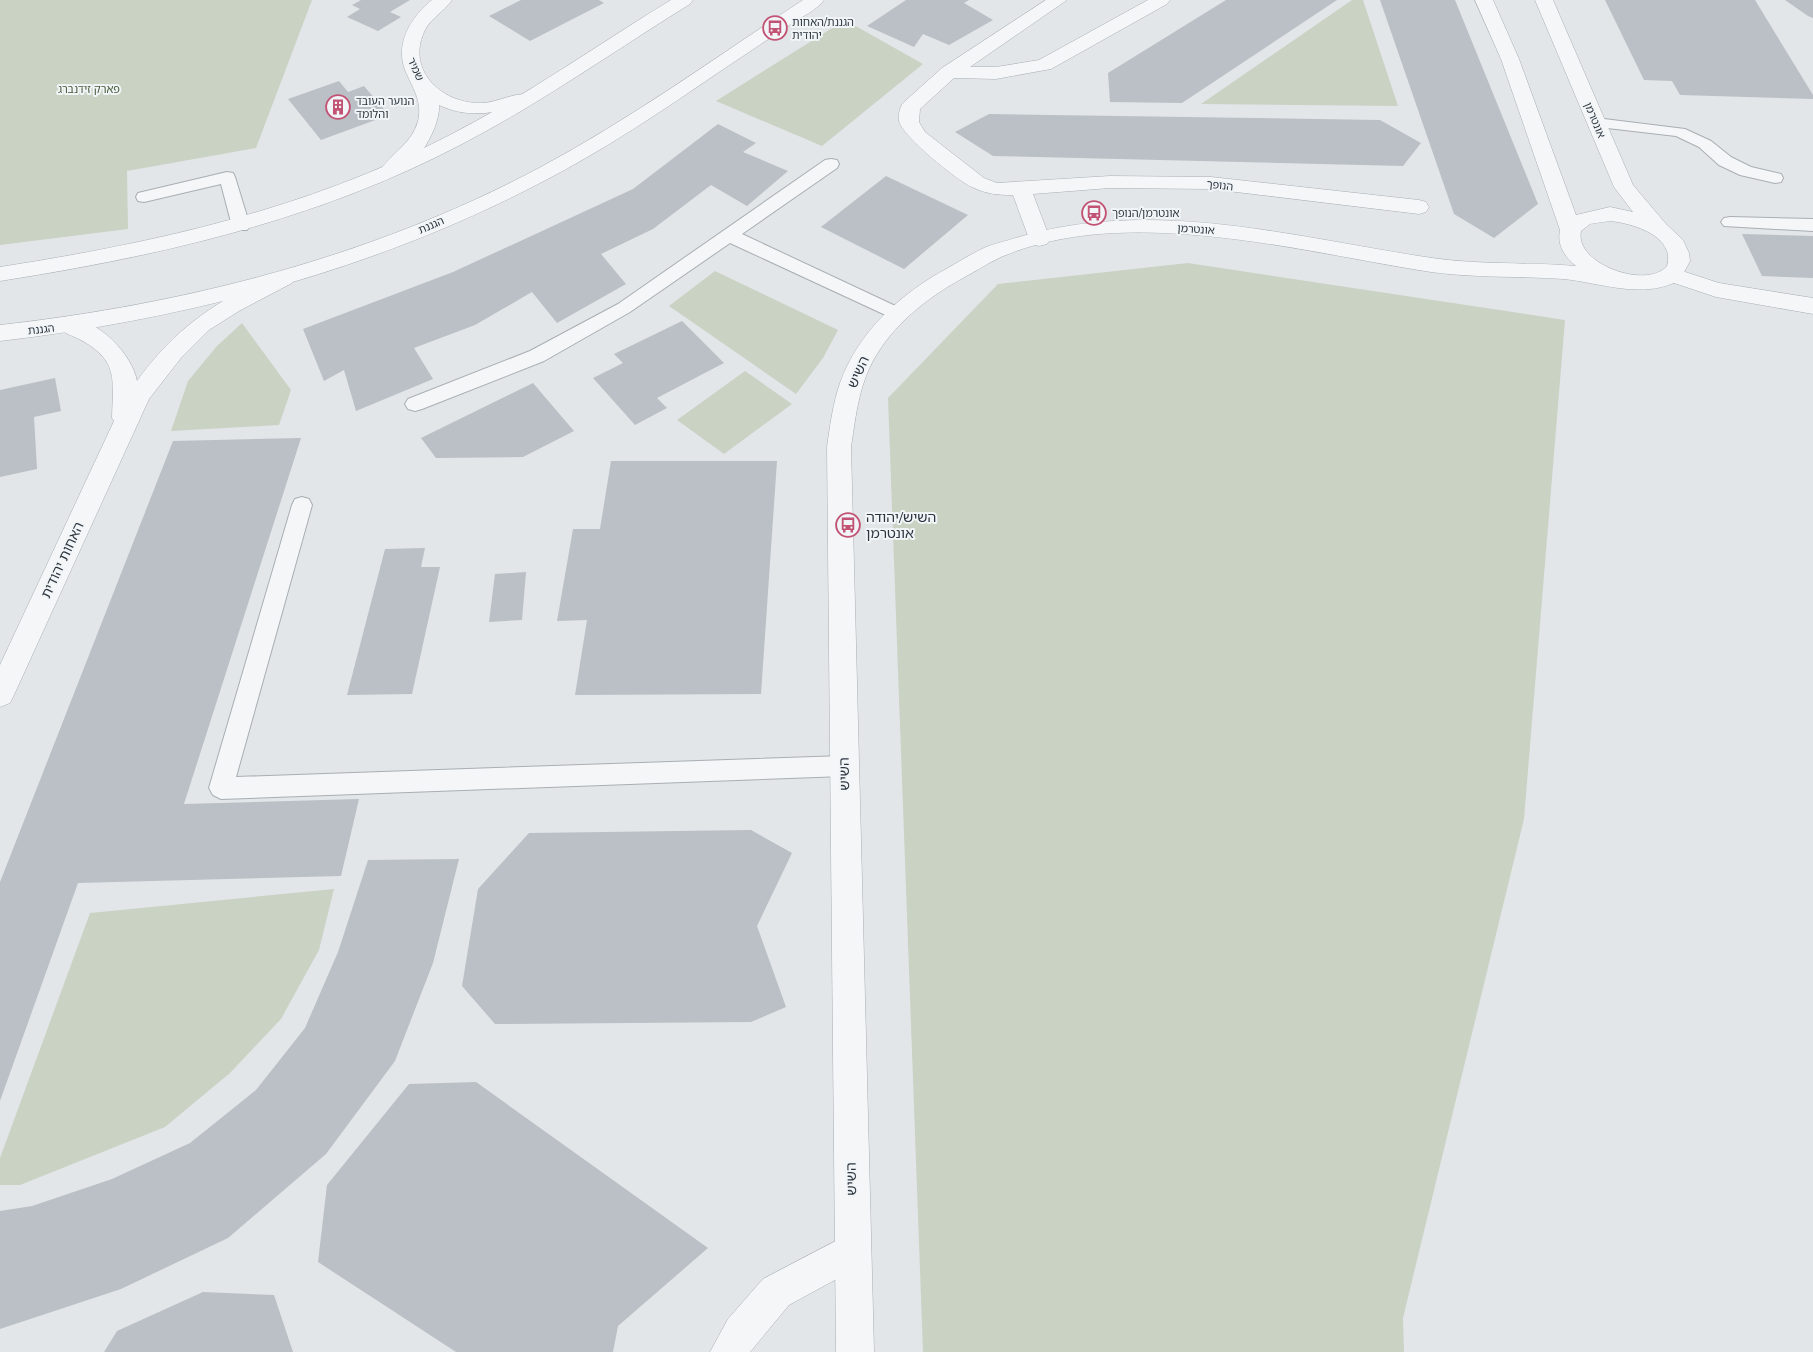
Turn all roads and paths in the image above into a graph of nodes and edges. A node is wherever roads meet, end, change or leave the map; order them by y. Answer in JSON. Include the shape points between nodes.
{"nodes":[{"id":1,"x":443,"y":0,"type":"edge"},
{"id":2,"x":684,"y":0,"type":"edge"},
{"id":3,"x":815,"y":0,"type":"edge"},
{"id":4,"x":1058,"y":0,"type":"edge"},
{"id":5,"x":1161,"y":0,"type":"edge"},
{"id":6,"x":1484,"y":0,"type":"edge"},
{"id":7,"x":1544,"y":0,"type":"edge"},
{"id":8,"x":949,"y":72,"type":"junction"},
{"id":9,"x":427,"y":90,"type":"junction"},
{"id":10,"x":525,"y":99,"type":"junction"},
{"id":11,"x":1596,"y":123,"type":"junction"},
{"id":12,"x":831,"y":164,"type":"dead end"},
{"id":13,"x":388,"y":172,"type":"junction"},
{"id":14,"x":1775,"y":178,"type":"dead end"},
{"id":15,"x":1021,"y":189,"type":"junction"},
{"id":16,"x":144,"y":197,"type":"dead end"},
{"id":17,"x":1419,"y":207,"type":"dead end"},
{"id":18,"x":1730,"y":222,"type":"dead end"},
{"id":19,"x":1813,"y":225,"type":"edge"},
{"id":20,"x":241,"y":226,"type":"junction"},
{"id":21,"x":1661,"y":231,"type":"junction"},
{"id":22,"x":728,"y":236,"type":"junction"},
{"id":23,"x":1569,"y":236,"type":"junction"},
{"id":24,"x":1039,"y":239,"type":"junction"},
{"id":25,"x":1484,"y":270,"type":"junction"},
{"id":26,"x":0,"y":274,"type":"edge"},
{"id":27,"x":1673,"y":275,"type":"junction"},
{"id":28,"x":284,"y":278,"type":"junction"},
{"id":29,"x":1622,"y":282,"type":"junction"},
{"id":30,"x":1813,"y":306,"type":"edge"},
{"id":31,"x":898,"y":314,"type":"junction"},
{"id":32,"x":68,"y":325,"type":"junction"},
{"id":33,"x":0,"y":333,"type":"edge"},
{"id":34,"x":415,"y":404,"type":"dead end"},
{"id":35,"x":123,"y":424,"type":"junction"},
{"id":36,"x":302,"y":505,"type":"dead end"},
{"id":37,"x":2,"y":688,"type":"edge"},
{"id":38,"x":844,"y":766,"type":"junction"},
{"id":39,"x":853,"y":1250,"type":"junction"},
{"id":40,"x":729,"y":1352,"type":"edge"},
{"id":41,"x":855,"y":1352,"type":"edge"}],
"edges":[{"from":1,"to":9,"type":"street","name":"שמיר","via":[[419,21],[409,53],[414,70]]},
{"from":2,"to":10,"type":"street"},
{"from":3,"to":28,"type":"street","name":"הגננת","via":[[558,166],[501,195],[423,228]]},
{"from":4,"to":8,"type":"street","name":"הנופך"},
{"from":5,"to":8,"type":"street","via":[[1044,65],[996,73]]},
{"from":6,"to":23,"type":"street","via":[[1510,59]]},
{"from":7,"to":11,"type":"street","name":"אונטרמן"},
{"from":8,"to":15,"type":"street","name":"הנופך","via":[[910,106],[909,122],[918,136],[978,182],[994,188]]},
{"from":9,"to":10,"type":"street","name":"שמיר","via":[[443,102],[465,109],[497,107]]},
{"from":9,"to":13,"type":"street","name":"שמיר","via":[[430,110],[423,133],[407,155]]},
{"from":10,"to":13,"type":"street","via":[[463,135]]},
{"from":11,"to":14,"type":"lane","via":[[1679,132],[1705,144],[1724,161],[1746,171]]},
{"from":11,"to":21,"type":"street","name":"אונטרמן","via":[[1624,187]]},
{"from":12,"to":22,"type":"lane"},
{"from":13,"to":20,"type":"street"},
{"from":15,"to":17,"type":"street","name":"הנופך","via":[[1110,182],[1211,183]]},
{"from":15,"to":24,"type":"street"},
{"from":16,"to":20,"type":"lane","via":[[227,177]]},
{"from":18,"to":19,"type":"lane"},
{"from":20,"to":26,"type":"street","via":[[103,258]]},
{"from":21,"to":23,"type":"street","via":[[1629,216],[1610,214],[1593,215],[1579,221]]},
{"from":21,"to":27,"type":"street","via":[[1680,254],[1680,265]]},
{"from":22,"to":31,"type":"lane"},
{"from":22,"to":34,"type":"lane","via":[[624,308],[537,356]]},
{"from":23,"to":25,"type":"street","name":"אונטרמן","via":[[1543,256],[1512,266]]},
{"from":23,"to":29,"type":"street","via":[[1574,254],[1586,266]]},
{"from":24,"to":25,"type":"street","name":"אונטרמן","via":[[1101,228],[1191,228]]},
{"from":24,"to":31,"type":"street","name":"אונטרמן","via":[[960,267]]},
{"from":25,"to":29,"type":"street","name":"אונטרמן","via":[[1585,274]]},
{"from":27,"to":29,"type":"street","via":[[1660,282]]},
{"from":27,"to":30,"type":"street","via":[[1716,290]]},
{"from":28,"to":32,"type":"street","name":"הגננת","via":[[201,299]]},
{"from":28,"to":35,"type":"street","name":"האחות יהודית","via":[[200,326],[157,371]]},
{"from":31,"to":38,"type":"street","name":"השיש","via":[[867,351],[852,383],[839,447]]},
{"from":32,"to":33,"type":"street","name":"הגננת"},
{"from":32,"to":35,"type":"street","via":[[105,344],[118,360],[126,381]]},
{"from":35,"to":37,"type":"street","name":"האחות יהודית"},
{"from":36,"to":38,"type":"lane","via":[[221,788]]},
{"from":38,"to":39,"type":"street","name":"השיש"},
{"from":39,"to":40,"type":"street","via":[[776,1292],[741,1332]]},
{"from":39,"to":41,"type":"street","name":"השיש"}]}
